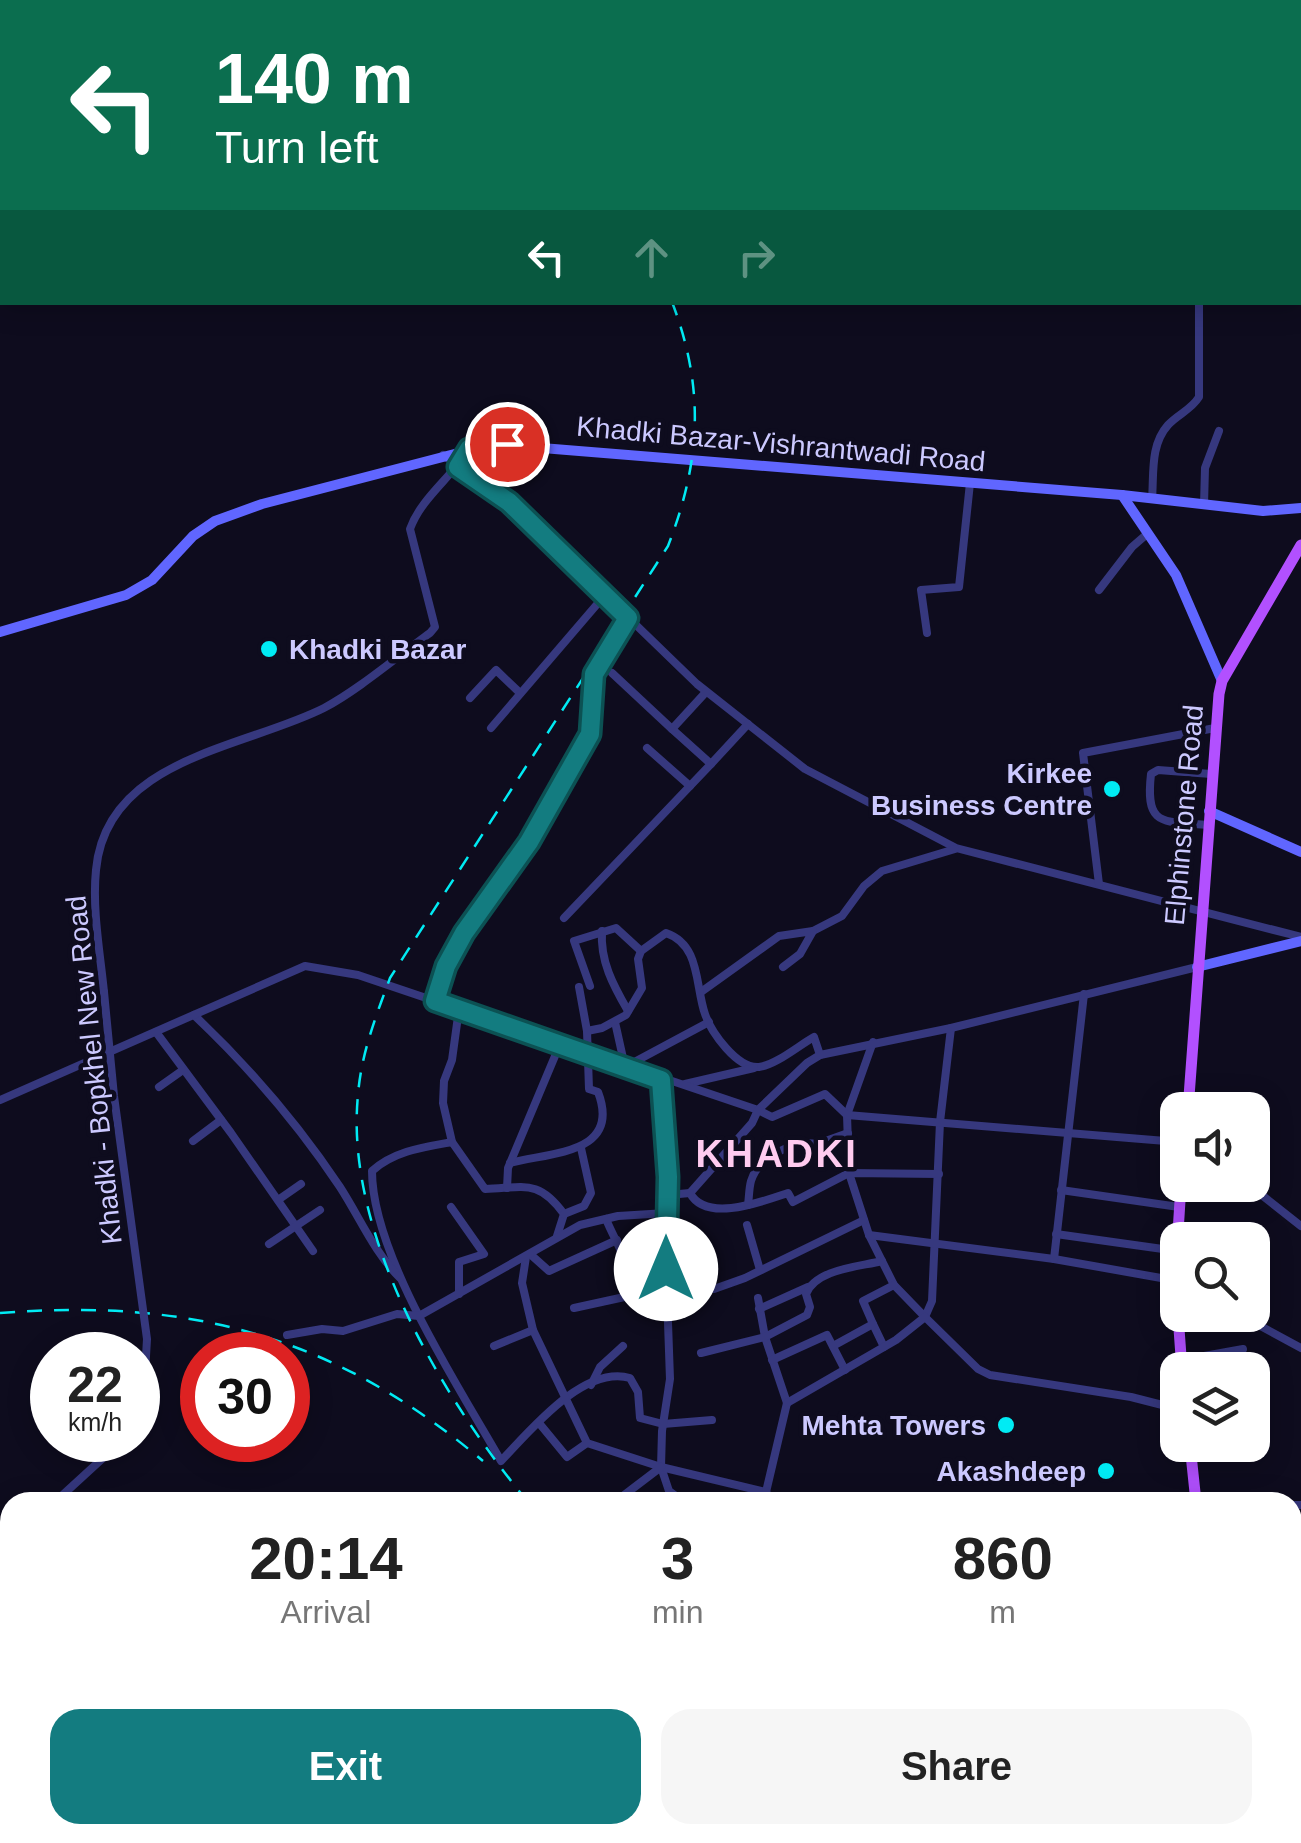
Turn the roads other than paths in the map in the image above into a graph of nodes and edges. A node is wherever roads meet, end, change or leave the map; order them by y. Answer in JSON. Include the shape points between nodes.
{"nodes":[{"id":1,"x":1199,"y":305,"type":"edge"},
{"id":2,"x":1219,"y":431,"type":"dead end"},
{"id":3,"x":469,"y":449,"type":"junction"},
{"id":4,"x":444,"y":455,"type":"junction"},
{"id":5,"x":458,"y":467,"type":"junction"},
{"id":6,"x":970,"y":484,"type":"junction"},
{"id":7,"x":1122,"y":495,"type":"junction"},
{"id":8,"x":1152,"y":499,"type":"junction"},
{"id":9,"x":1204,"y":505,"type":"junction"},
{"id":10,"x":1301,"y":508,"type":"edge"},
{"id":11,"x":1147,"y":534,"type":"junction"},
{"id":12,"x":1301,"y":545,"type":"edge"},
{"id":13,"x":1098,"y":590,"type":"dead end"},
{"id":14,"x":605,"y":595,"type":"junction"},
{"id":15,"x":628,"y":618,"type":"junction"},
{"id":16,"x":0,"y":632,"type":"edge"},
{"id":17,"x":927,"y":633,"type":"dead end"},
{"id":18,"x":612,"y":673,"type":"dead end"},
{"id":19,"x":1222,"y":681,"type":"junction"},
{"id":20,"x":706,"y":692,"type":"junction"},
{"id":21,"x":520,"y":694,"type":"junction"},
{"id":22,"x":470,"y":698,"type":"dead end"},
{"id":23,"x":748,"y":724,"type":"junction"},
{"id":24,"x":491,"y":728,"type":"dead end"},
{"id":25,"x":672,"y":728,"type":"junction"},
{"id":26,"x":1215,"y":728,"type":"junction"},
{"id":27,"x":646,"y":748,"type":"dead end"},
{"id":28,"x":711,"y":764,"type":"junction"},
{"id":29,"x":1211,"y":774,"type":"junction"},
{"id":30,"x":690,"y":786,"type":"junction"},
{"id":31,"x":1208,"y":818,"type":"junction"},
{"id":32,"x":956,"y":848,"type":"junction"},
{"id":33,"x":1301,"y":852,"type":"edge"},
{"id":34,"x":1099,"y":884,"type":"junction"},
{"id":35,"x":1201,"y":910,"type":"junction"},
{"id":36,"x":564,"y":918,"type":"dead end"},
{"id":37,"x":602,"y":931,"type":"junction"},
{"id":38,"x":813,"y":931,"type":"junction"},
{"id":39,"x":1301,"y":939,"type":"edge"},
{"id":40,"x":641,"y":951,"type":"junction"},
{"id":41,"x":783,"y":967,"type":"dead end"},
{"id":42,"x":1197,"y":967,"type":"junction"},
{"id":43,"x":590,"y":986,"type":"dead end"},
{"id":44,"x":579,"y":987,"type":"dead end"},
{"id":45,"x":701,"y":992,"type":"junction"},
{"id":46,"x":1084,"y":994,"type":"junction"},
{"id":47,"x":435,"y":1001,"type":"junction"},
{"id":48,"x":459,"y":1009,"type":"junction"},
{"id":49,"x":628,"y":1011,"type":"junction"},
{"id":50,"x":194,"y":1015,"type":"junction"},
{"id":51,"x":615,"y":1022,"type":"junction"},
{"id":52,"x":709,"y":1022,"type":"junction"},
{"id":53,"x":951,"y":1028,"type":"junction"},
{"id":54,"x":586,"y":1031,"type":"junction"},
{"id":55,"x":156,"y":1032,"type":"junction"},
{"id":56,"x":873,"y":1042,"type":"junction"},
{"id":57,"x":587,"y":1054,"type":"junction"},
{"id":58,"x":820,"y":1055,"type":"junction"},
{"id":59,"x":555,"y":1056,"type":"dead end"},
{"id":60,"x":625,"y":1067,"type":"junction"},
{"id":61,"x":758,"y":1067,"type":"junction"},
{"id":62,"x":182,"y":1070,"type":"junction"},
{"id":63,"x":661,"y":1080,"type":"junction"},
{"id":64,"x":680,"y":1085,"type":"junction"},
{"id":65,"x":159,"y":1087,"type":"dead end"},
{"id":66,"x":1189,"y":1092,"type":"edge"},
{"id":67,"x":0,"y":1100,"type":"edge"},
{"id":68,"x":758,"y":1110,"type":"junction"},
{"id":69,"x":847,"y":1115,"type":"junction"},
{"id":70,"x":221,"y":1120,"type":"junction"},
{"id":71,"x":940,"y":1122,"type":"junction"},
{"id":72,"x":1066,"y":1130,"type":"junction"},
{"id":73,"x":848,"y":1133,"type":"junction"},
{"id":74,"x":193,"y":1140,"type":"dead end"},
{"id":75,"x":1160,"y":1140,"type":"edge"},
{"id":76,"x":452,"y":1142,"type":"junction"},
{"id":77,"x":581,"y":1148,"type":"junction"},
{"id":78,"x":510,"y":1164,"type":"junction"},
{"id":79,"x":849,"y":1174,"type":"junction"},
{"id":80,"x":938,"y":1174,"type":"junction"},
{"id":81,"x":301,"y":1184,"type":"dead end"},
{"id":82,"x":507,"y":1188,"type":"junction"},
{"id":83,"x":1061,"y":1190,"type":"junction"},
{"id":84,"x":690,"y":1192,"type":"junction"},
{"id":85,"x":668,"y":1196,"type":"junction"},
{"id":86,"x":278,"y":1200,"type":"junction"},
{"id":87,"x":1179,"y":1202,"type":"edge"},
{"id":88,"x":1270,"y":1202,"type":"edge"},
{"id":89,"x":748,"y":1206,"type":"junction"},
{"id":90,"x":452,"y":1207,"type":"dead end"},
{"id":91,"x":1179,"y":1207,"type":"junction"},
{"id":92,"x":320,"y":1210,"type":"dead end"},
{"id":93,"x":666,"y":1213,"type":"junction"},
{"id":94,"x":564,"y":1214,"type":"junction"},
{"id":95,"x":606,"y":1219,"type":"junction"},
{"id":96,"x":864,"y":1220,"type":"junction"},
{"id":97,"x":1178,"y":1222,"type":"edge"},
{"id":98,"x":747,"y":1225,"type":"dead end"},
{"id":99,"x":296,"y":1226,"type":"junction"},
{"id":100,"x":1301,"y":1226,"type":"edge"},
{"id":101,"x":1056,"y":1234,"type":"junction"},
{"id":102,"x":869,"y":1236,"type":"junction"},
{"id":103,"x":555,"y":1240,"type":"junction"},
{"id":104,"x":617,"y":1240,"type":"junction"},
{"id":105,"x":937,"y":1242,"type":"junction"},
{"id":106,"x":270,"y":1244,"type":"dead end"},
{"id":107,"x":1160,"y":1249,"type":"edge"},
{"id":108,"x":313,"y":1251,"type":"dead end"},
{"id":109,"x":528,"y":1255,"type":"junction"},
{"id":110,"x":1054,"y":1258,"type":"junction"},
{"id":111,"x":882,"y":1260,"type":"junction"},
{"id":112,"x":760,"y":1270,"type":"junction"},
{"id":113,"x":1160,"y":1278,"type":"edge"},
{"id":114,"x":404,"y":1282,"type":"junction"},
{"id":115,"x":894,"y":1285,"type":"junction"},
{"id":116,"x":808,"y":1287,"type":"junction"},
{"id":117,"x":714,"y":1289,"type":"dead end"},
{"id":118,"x":458,"y":1294,"type":"junction"},
{"id":119,"x":758,"y":1298,"type":"dead end"},
{"id":120,"x":574,"y":1308,"type":"dead end"},
{"id":121,"x":759,"y":1310,"type":"junction"},
{"id":122,"x":419,"y":1316,"type":"junction"},
{"id":123,"x":924,"y":1317,"type":"junction"},
{"id":124,"x":873,"y":1324,"type":"junction"},
{"id":125,"x":533,"y":1330,"type":"junction"},
{"id":126,"x":1270,"y":1331,"type":"edge"},
{"id":127,"x":146,"y":1332,"type":"edge"},
{"id":128,"x":302,"y":1332,"type":"edge"},
{"id":129,"x":765,"y":1337,"type":"junction"},
{"id":130,"x":494,"y":1346,"type":"dead end"},
{"id":131,"x":623,"y":1346,"type":"dead end"},
{"id":132,"x":832,"y":1346,"type":"junction"},
{"id":133,"x":884,"y":1347,"type":"junction"},
{"id":134,"x":1301,"y":1348,"type":"edge"},
{"id":135,"x":1243,"y":1349,"type":"dead end"},
{"id":136,"x":701,"y":1352,"type":"dead end"},
{"id":137,"x":1232,"y":1352,"type":"edge"},
{"id":138,"x":772,"y":1360,"type":"junction"},
{"id":139,"x":845,"y":1370,"type":"junction"},
{"id":140,"x":591,"y":1385,"type":"junction"},
{"id":141,"x":566,"y":1396,"type":"junction"},
{"id":142,"x":787,"y":1403,"type":"junction"},
{"id":143,"x":1160,"y":1404,"type":"edge"},
{"id":144,"x":712,"y":1420,"type":"dead end"},
{"id":145,"x":539,"y":1423,"type":"junction"},
{"id":146,"x":663,"y":1424,"type":"junction"},
{"id":147,"x":587,"y":1443,"type":"junction"},
{"id":148,"x":99,"y":1462,"type":"edge"},
{"id":149,"x":1192,"y":1462,"type":"edge"},
{"id":150,"x":661,"y":1467,"type":"junction"},
{"id":151,"x":66,"y":1492,"type":"edge"},
{"id":152,"x":628,"y":1492,"type":"edge"},
{"id":153,"x":671,"y":1492,"type":"edge"},
{"id":154,"x":766,"y":1492,"type":"joint"},
{"id":155,"x":1195,"y":1492,"type":"edge"}],
"edges":[{"from":1,"to":8,"type":"street","via":[[1199,397],[1155,446]]},
{"from":2,"to":9,"type":"street","via":[[1205,468]]},
{"from":3,"to":4,"type":"street","name":"Khadki Bazar-Vishrantwadi Road"},
{"from":3,"to":5,"type":"street"},
{"from":3,"to":6,"type":"street","name":"Khadki Bazar-Vishrantwadi Road","via":[[517,444]]},
{"from":4,"to":5,"type":"street"},
{"from":4,"to":16,"type":"street","name":"Khadki Bazar-Vishrantwadi Road","via":[[215,520],[152,580],[126,594]]},
{"from":5,"to":14,"type":"street","via":[[509,502]]},
{"from":5,"to":127,"type":"street","name":"Khadki - Bopkhel New Road","bridge":true,"via":[[410,529],[435,627],[430,633],[325,708],[171,768],[131,796],[101,846],[96,867],[108,1041]]},
{"from":6,"to":7,"type":"street","name":"Khadki Bazar-Vishrantwadi Road"},
{"from":6,"to":17,"type":"street","via":[[960,587],[921,590]]},
{"from":7,"to":8,"type":"street","name":"Khadki Bazar-Vishrantwadi Road"},
{"from":7,"to":11,"type":"street"},
{"from":8,"to":9,"type":"street","name":"Khadki Bazar-Vishrantwadi Road"},
{"from":9,"to":10,"type":"street","name":"Khadki Bazar-Vishrantwadi Road","via":[[1263,512]]},
{"from":11,"to":13,"type":"street"},
{"from":11,"to":19,"type":"street","via":[[1176,575]]},
{"from":12,"to":19,"type":"main road","name":"Elphinstone Road"},
{"from":14,"to":15,"type":"street"},
{"from":14,"to":21,"type":"street"},
{"from":15,"to":20,"type":"street"},
{"from":15,"to":47,"type":"street","via":[[594,674],[590,734],[529,842],[464,933]]},
{"from":18,"to":25,"type":"street"},
{"from":19,"to":26,"type":"main road","name":"Elphinstone Road"},
{"from":20,"to":23,"type":"street"},
{"from":20,"to":25,"type":"street"},
{"from":21,"to":22,"type":"street","via":[[496,670]]},
{"from":21,"to":24,"type":"street"},
{"from":23,"to":28,"type":"street"},
{"from":23,"to":32,"type":"street","via":[[805,769]]},
{"from":25,"to":28,"type":"street"},
{"from":26,"to":29,"type":"main road","name":"Elphinstone Road"},
{"from":26,"to":34,"type":"street","via":[[1083,752]]},
{"from":27,"to":30,"type":"street"},
{"from":28,"to":30,"type":"street"},
{"from":29,"to":31,"type":"main road","name":"Elphinstone Road"},
{"from":29,"to":31,"type":"street","via":[[1158,770],[1151,774],[1149,797],[1158,818]]},
{"from":30,"to":36,"type":"street"},
{"from":31,"to":33,"type":"street"},
{"from":31,"to":35,"type":"main road","name":"Elphinstone Road"},
{"from":32,"to":34,"type":"street"},
{"from":32,"to":38,"type":"street","via":[[882,871],[842,916]]},
{"from":34,"to":35,"type":"street"},
{"from":35,"to":39,"type":"street"},
{"from":35,"to":42,"type":"main road","name":"Elphinstone Road"},
{"from":37,"to":40,"type":"street","via":[[616,928]]},
{"from":37,"to":43,"type":"street","via":[[574,941]]},
{"from":37,"to":49,"type":"street","via":[[606,968]]},
{"from":38,"to":41,"type":"street"},
{"from":38,"to":45,"type":"street","via":[[779,936]]},
{"from":39,"to":42,"type":"street"},
{"from":40,"to":45,"type":"street","via":[[671,934],[694,963]]},
{"from":40,"to":49,"type":"street","via":[[642,988]]},
{"from":42,"to":46,"type":"street"},
{"from":42,"to":66,"type":"main road","name":"Elphinstone Road"},
{"from":44,"to":54,"type":"street"},
{"from":45,"to":52,"type":"street"},
{"from":46,"to":53,"type":"street"},
{"from":46,"to":72,"type":"street"},
{"from":47,"to":48,"type":"street"},
{"from":47,"to":50,"type":"street","via":[[358,974],[305,966]]},
{"from":48,"to":57,"type":"street"},
{"from":48,"to":76,"type":"street","via":[[444,1081]]},
{"from":49,"to":51,"type":"street"},
{"from":50,"to":55,"type":"street"},
{"from":50,"to":114,"type":"street","via":[[244,1062],[294,1124]]},
{"from":51,"to":54,"type":"street"},
{"from":51,"to":60,"type":"street"},
{"from":52,"to":60,"type":"street"},
{"from":52,"to":61,"type":"street","via":[[742,1063]]},
{"from":53,"to":56,"type":"street"},
{"from":53,"to":71,"type":"street"},
{"from":54,"to":57,"type":"street"},
{"from":55,"to":62,"type":"street"},
{"from":55,"to":67,"type":"street"},
{"from":56,"to":58,"type":"street"},
{"from":56,"to":69,"type":"street"},
{"from":57,"to":60,"type":"street"},
{"from":57,"to":77,"type":"street","via":[[589,1089],[598,1092],[604,1108],[595,1136]]},
{"from":58,"to":61,"type":"street","via":[[814,1037]]},
{"from":58,"to":68,"type":"street"},
{"from":59,"to":78,"type":"street"},
{"from":60,"to":63,"type":"street"},
{"from":61,"to":64,"type":"street"},
{"from":62,"to":65,"type":"street"},
{"from":62,"to":70,"type":"street"},
{"from":63,"to":64,"type":"street"},
{"from":63,"to":85,"type":"street"},
{"from":64,"to":68,"type":"street"},
{"from":68,"to":69,"type":"street","via":[[772,1117],[825,1094]]},
{"from":68,"to":84,"type":"street"},
{"from":69,"to":71,"type":"street"},
{"from":69,"to":73,"type":"street"},
{"from":70,"to":74,"type":"street"},
{"from":70,"to":86,"type":"street"},
{"from":71,"to":72,"type":"street"},
{"from":71,"to":80,"type":"street"},
{"from":72,"to":75,"type":"street"},
{"from":72,"to":83,"type":"street"},
{"from":73,"to":79,"type":"street"},
{"from":73,"to":89,"type":"street","via":[[763,1160],[751,1178]]},
{"from":76,"to":82,"type":"street","via":[[484,1189]]},
{"from":76,"to":114,"type":"street","via":[[400,1154],[372,1171],[375,1204]]},
{"from":77,"to":78,"type":"street"},
{"from":77,"to":94,"type":"street","via":[[591,1193],[584,1206]]},
{"from":78,"to":82,"type":"street"},
{"from":79,"to":80,"type":"street"},
{"from":79,"to":89,"type":"street","via":[[792,1202],[788,1194]]},
{"from":79,"to":96,"type":"street"},
{"from":80,"to":105,"type":"street"},
{"from":81,"to":86,"type":"street"},
{"from":82,"to":94,"type":"street","via":[[530,1184]]},
{"from":83,"to":91,"type":"street"},
{"from":83,"to":101,"type":"street"},
{"from":84,"to":85,"type":"street"},
{"from":84,"to":89,"type":"street","via":[[710,1210]]},
{"from":85,"to":93,"type":"street"},
{"from":86,"to":99,"type":"street"},
{"from":87,"to":91,"type":"main road"},
{"from":88,"to":100,"type":"street"},
{"from":90,"to":118,"type":"street","via":[[484,1254],[459,1262]]},
{"from":91,"to":97,"type":"main road"},
{"from":92,"to":99,"type":"street"},
{"from":93,"to":95,"type":"street"},
{"from":93,"to":146,"type":"street","via":[[670,1378]]},
{"from":94,"to":103,"type":"street"},
{"from":95,"to":103,"type":"street"},
{"from":95,"to":104,"type":"street"},
{"from":96,"to":102,"type":"street"},
{"from":96,"to":112,"type":"street"},
{"from":98,"to":112,"type":"street"},
{"from":99,"to":106,"type":"street"},
{"from":99,"to":108,"type":"street"},
{"from":101,"to":107,"type":"street"},
{"from":101,"to":110,"type":"street"},
{"from":102,"to":105,"type":"street"},
{"from":102,"to":111,"type":"street"},
{"from":103,"to":109,"type":"street"},
{"from":104,"to":109,"type":"street","via":[[549,1271]]},
{"from":104,"to":120,"type":"street","via":[[631,1284],[628,1296]]},
{"from":105,"to":110,"type":"street"},
{"from":105,"to":123,"type":"street","via":[[932,1301]]},
{"from":109,"to":118,"type":"street"},
{"from":109,"to":125,"type":"street","via":[[522,1282]]},
{"from":110,"to":113,"type":"street"},
{"from":111,"to":115,"type":"street"},
{"from":111,"to":116,"type":"street","via":[[826,1275]]},
{"from":112,"to":117,"type":"street"},
{"from":114,"to":122,"type":"street"},
{"from":115,"to":123,"type":"street"},
{"from":115,"to":124,"type":"street","via":[[863,1302]]},
{"from":116,"to":121,"type":"street"},
{"from":116,"to":129,"type":"street","via":[[807,1316]]},
{"from":118,"to":122,"type":"street"},
{"from":119,"to":121,"type":"street"},
{"from":121,"to":129,"type":"street"},
{"from":122,"to":128,"type":"street","via":[[396,1314],[344,1331]]},
{"from":122,"to":145,"type":"street","via":[[501,1461]]},
{"from":123,"to":133,"type":"street"},
{"from":123,"to":143,"type":"street","via":[[990,1375]]},
{"from":124,"to":132,"type":"street"},
{"from":124,"to":133,"type":"street"},
{"from":125,"to":130,"type":"street"},
{"from":125,"to":141,"type":"street"},
{"from":126,"to":134,"type":"street"},
{"from":129,"to":136,"type":"street"},
{"from":129,"to":138,"type":"street"},
{"from":131,"to":140,"type":"street"},
{"from":132,"to":138,"type":"street","via":[[827,1335]]},
{"from":132,"to":139,"type":"street"},
{"from":133,"to":139,"type":"street"},
{"from":135,"to":137,"type":"street"},
{"from":138,"to":142,"type":"street"},
{"from":139,"to":142,"type":"street"},
{"from":140,"to":141,"type":"street"},
{"from":140,"to":146,"type":"street","via":[[618,1374],[630,1378],[640,1418]]},
{"from":141,"to":145,"type":"street"},
{"from":141,"to":147,"type":"street"},
{"from":142,"to":154,"type":"street"},
{"from":144,"to":146,"type":"street"},
{"from":145,"to":147,"type":"street","via":[[567,1457]]},
{"from":146,"to":150,"type":"street"},
{"from":147,"to":150,"type":"street"},
{"from":148,"to":151,"type":"street"},
{"from":149,"to":155,"type":"main road"},
{"from":150,"to":152,"type":"street"},
{"from":150,"to":153,"type":"street"},
{"from":150,"to":154,"type":"street"}]}
